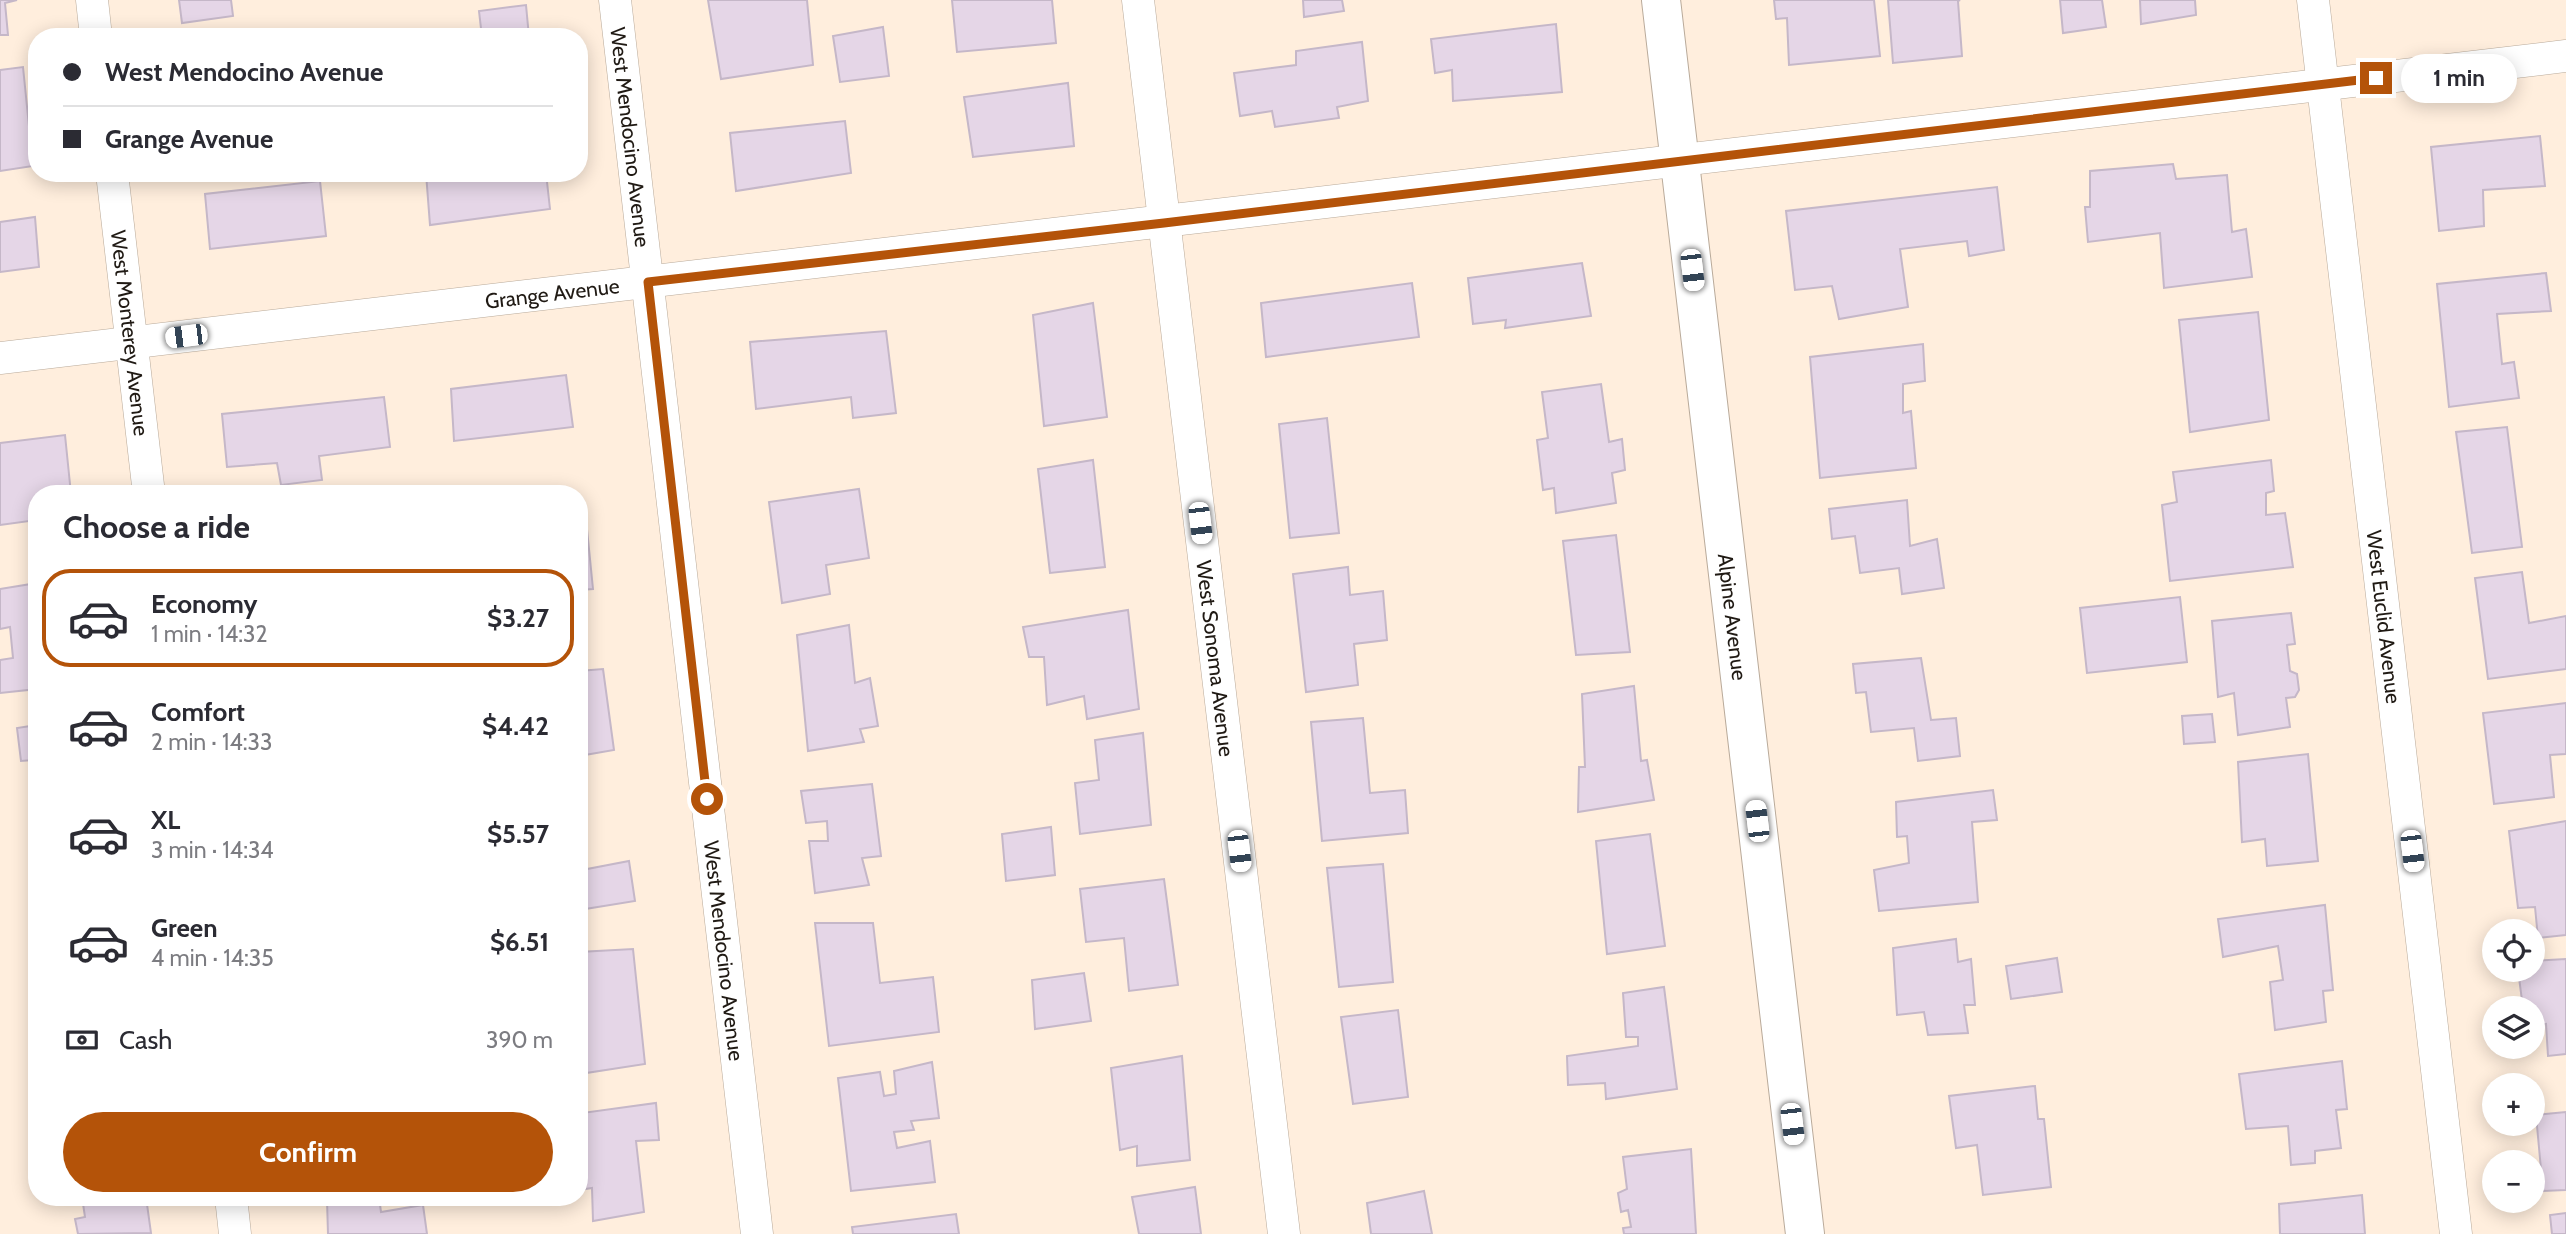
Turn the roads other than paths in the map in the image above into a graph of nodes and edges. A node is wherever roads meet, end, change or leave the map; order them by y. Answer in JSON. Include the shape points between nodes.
{"nodes":[{"id":1,"x":92,"y":0,"type":"edge"},
{"id":2,"x":615,"y":0,"type":"edge"},
{"id":3,"x":1138,"y":0,"type":"edge"},
{"id":4,"x":1661,"y":0,"type":"edge"},
{"id":5,"x":2313,"y":0,"type":"edge"},
{"id":6,"x":95,"y":28,"type":"edge"},
{"id":7,"x":2566,"y":56,"type":"edge"},
{"id":8,"x":2322,"y":84,"type":"junction"},
{"id":9,"x":1679,"y":160,"type":"junction"},
{"id":10,"x":113,"y":182,"type":"edge"},
{"id":11,"x":1164,"y":223,"type":"junction"},
{"id":12,"x":648,"y":282,"type":"junction"},
{"id":13,"x":131,"y":342,"type":"junction"},
{"id":14,"x":0,"y":358,"type":"edge"},
{"id":15,"x":148,"y":485,"type":"edge"},
{"id":16,"x":232,"y":1206,"type":"edge"},
{"id":17,"x":235,"y":1234,"type":"edge"},
{"id":18,"x":757,"y":1234,"type":"edge"},
{"id":19,"x":1284,"y":1234,"type":"edge"},
{"id":20,"x":1805,"y":1234,"type":"edge"},
{"id":21,"x":2456,"y":1234,"type":"edge"}],
"edges":[{"from":1,"to":6,"type":"street"},
{"from":2,"to":12,"type":"street","name":"West Mendocino Avenue"},
{"from":3,"to":11,"type":"street","name":"West Sonoma Avenue"},
{"from":4,"to":9,"type":"street","name":"Alpine Avenue"},
{"from":5,"to":8,"type":"street","name":"West Euclid Avenue"},
{"from":7,"to":8,"type":"street","name":"Grange Avenue"},
{"from":8,"to":9,"type":"street","name":"Grange Avenue"},
{"from":8,"to":21,"type":"street","name":"West Euclid Avenue"},
{"from":9,"to":11,"type":"street","name":"Grange Avenue"},
{"from":9,"to":20,"type":"street","name":"Alpine Avenue"},
{"from":10,"to":13,"type":"street","name":"West Monterey Avenue"},
{"from":11,"to":12,"type":"street","name":"Grange Avenue"},
{"from":11,"to":19,"type":"street","name":"West Sonoma Avenue"},
{"from":12,"to":13,"type":"street","name":"Grange Avenue"},
{"from":12,"to":18,"type":"street","name":"West Mendocino Avenue"},
{"from":13,"to":14,"type":"street","name":"Grange Avenue"},
{"from":13,"to":15,"type":"street","name":"West Monterey Avenue"},
{"from":16,"to":17,"type":"street"}]}
